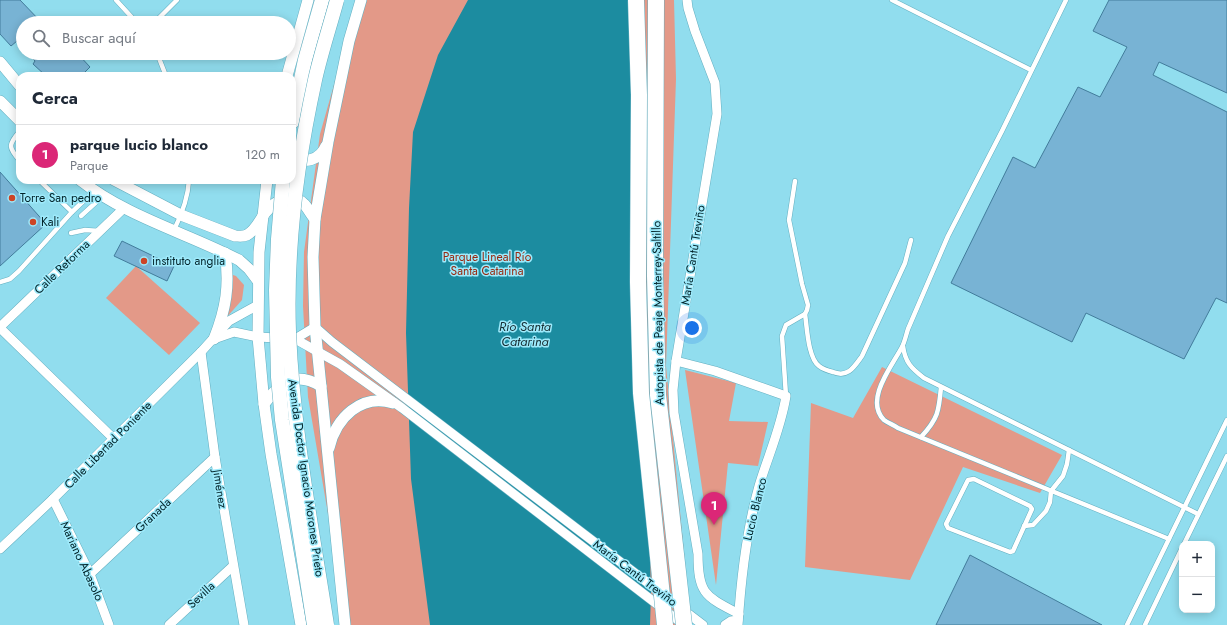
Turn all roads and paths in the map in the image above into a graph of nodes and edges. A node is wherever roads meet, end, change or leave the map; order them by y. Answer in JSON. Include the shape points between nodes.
{"nodes":[{"id":1,"x":116,"y":0,"type":"edge"},
{"id":2,"x":177,"y":0,"type":"edge"},
{"id":3,"x":308,"y":0,"type":"edge"},
{"id":4,"x":322,"y":0,"type":"edge"},
{"id":5,"x":337,"y":0,"type":"edge"},
{"id":6,"x":361,"y":0,"type":"edge"},
{"id":7,"x":636,"y":0,"type":"edge"},
{"id":8,"x":656,"y":0,"type":"edge"},
{"id":9,"x":687,"y":0,"type":"edge"},
{"id":10,"x":892,"y":0,"type":"edge"},
{"id":11,"x":1066,"y":0,"type":"edge"},
{"id":12,"x":131,"y":16,"type":"edge"},
{"id":13,"x":161,"y":16,"type":"edge"},
{"id":14,"x":296,"y":43,"type":"edge"},
{"id":15,"x":160,"y":60,"type":"edge"},
{"id":16,"x":291,"y":60,"type":"edge"},
{"id":17,"x":0,"y":62,"type":"edge"},
{"id":18,"x":1031,"y":70,"type":"junction"},
{"id":19,"x":164,"y":72,"type":"edge"},
{"id":20,"x":288,"y":72,"type":"edge"},
{"id":21,"x":16,"y":81,"type":"edge"},
{"id":22,"x":296,"y":103,"type":"edge"},
{"id":23,"x":1,"y":105,"type":"edge"},
{"id":24,"x":16,"y":118,"type":"edge"},
{"id":25,"x":16,"y":136,"type":"edge"},
{"id":26,"x":328,"y":142,"type":"junction"},
{"id":27,"x":16,"y":156,"type":"edge"},
{"id":28,"x":296,"y":158,"type":"edge"},
{"id":29,"x":795,"y":181,"type":"dead end"},
{"id":30,"x":43,"y":184,"type":"edge"},
{"id":31,"x":86,"y":184,"type":"edge"},
{"id":32,"x":122,"y":184,"type":"edge"},
{"id":33,"x":189,"y":184,"type":"edge"},
{"id":34,"x":267,"y":184,"type":"edge"},
{"id":35,"x":284,"y":184,"type":"edge"},
{"id":36,"x":98,"y":193,"type":"junction"},
{"id":37,"x":124,"y":208,"type":"junction"},
{"id":38,"x":72,"y":212,"type":"junction"},
{"id":39,"x":264,"y":214,"type":"junction"},
{"id":40,"x":181,"y":215,"type":"junction"},
{"id":41,"x":81,"y":216,"type":"dead end"},
{"id":42,"x":314,"y":219,"type":"junction"},
{"id":43,"x":174,"y":230,"type":"junction"},
{"id":44,"x":100,"y":231,"type":"junction"},
{"id":45,"x":72,"y":233,"type":"dead end"},
{"id":46,"x":911,"y":240,"type":"dead end"},
{"id":47,"x":225,"y":253,"type":"junction"},
{"id":48,"x":258,"y":281,"type":"junction"},
{"id":49,"x":0,"y":282,"type":"edge"},
{"id":50,"x":258,"y":305,"type":"junction"},
{"id":51,"x":804,"y":314,"type":"junction"},
{"id":52,"x":0,"y":327,"type":"edge"},
{"id":53,"x":315,"y":327,"type":"junction"},
{"id":54,"x":258,"y":337,"type":"junction"},
{"id":55,"x":214,"y":339,"type":"junction"},
{"id":56,"x":295,"y":339,"type":"junction"},
{"id":57,"x":903,"y":345,"type":"junction"},
{"id":58,"x":317,"y":350,"type":"junction"},
{"id":59,"x":201,"y":352,"type":"junction"},
{"id":60,"x":676,"y":361,"type":"junction"},
{"id":61,"x":321,"y":386,"type":"junction"},
{"id":62,"x":941,"y":387,"type":"junction"},
{"id":63,"x":786,"y":396,"type":"junction"},
{"id":64,"x":264,"y":404,"type":"junction"},
{"id":65,"x":398,"y":406,"type":"junction"},
{"id":66,"x":1227,"y":420,"type":"edge"},
{"id":67,"x":921,"y":437,"type":"junction"},
{"id":68,"x":114,"y":439,"type":"junction"},
{"id":69,"x":1068,"y":450,"type":"junction"},
{"id":70,"x":1227,"y":456,"type":"edge"},
{"id":71,"x":215,"y":457,"type":"junction"},
{"id":72,"x":328,"y":458,"type":"junction"},
{"id":73,"x":1051,"y":491,"type":"junction"},
{"id":74,"x":53,"y":499,"type":"junction"},
{"id":75,"x":1184,"y":507,"type":"junction"},
{"id":76,"x":1198,"y":514,"type":"junction"},
{"id":77,"x":1024,"y":526,"type":"junction"},
{"id":78,"x":1169,"y":539,"type":"junction"},
{"id":79,"x":1185,"y":541,"type":"edge"},
{"id":80,"x":0,"y":547,"type":"edge"},
{"id":81,"x":1179,"y":554,"type":"edge"},
{"id":82,"x":233,"y":566,"type":"junction"},
{"id":83,"x":90,"y":574,"type":"junction"},
{"id":84,"x":739,"y":617,"type":"edge"},
{"id":85,"x":109,"y":625,"type":"edge"},
{"id":86,"x":169,"y":625,"type":"edge"},
{"id":87,"x":244,"y":625,"type":"edge"},
{"id":88,"x":301,"y":625,"type":"edge"},
{"id":89,"x":314,"y":625,"type":"edge"},
{"id":90,"x":327,"y":625,"type":"edge"},
{"id":91,"x":345,"y":625,"type":"edge"},
{"id":92,"x":665,"y":625,"type":"edge"},
{"id":93,"x":684,"y":625,"type":"edge"},
{"id":94,"x":703,"y":625,"type":"edge"},
{"id":95,"x":725,"y":625,"type":"edge"},
{"id":96,"x":1127,"y":625,"type":"edge"},
{"id":97,"x":1145,"y":625,"type":"edge"}],
"edges":[{"from":1,"to":12,"type":"lane"},
{"from":2,"to":13,"type":"lane"},
{"from":3,"to":14,"type":"street"},
{"from":4,"to":22,"type":"main road"},
{"from":5,"to":90,"type":"main road","name":"Avenida Doctor Ignacio Morones Prieto","bridge":true,"via":[[315,79],[306,124],[296,184],[289,269],[289,331],[295,416]]},
{"from":6,"to":26,"type":"street","via":[[349,41]]},
{"from":7,"to":92,"type":"highway","name":"Autopista de Peaje Monterrey-Saltillo","bridge":true,"via":[[641,393]]},
{"from":8,"to":93,"type":"highway","name":"Autopista de Peaje Monterrey-Saltillo","bridge":true,"via":[[655,276],[658,394]]},
{"from":9,"to":60,"type":"street","name":"María Cantú Treviño","via":[[695,31],[716,83],[717,114]]},
{"from":10,"to":18,"type":"lane"},
{"from":11,"to":18,"type":"lane"},
{"from":15,"to":19,"type":"lane"},
{"from":16,"to":20,"type":"street"},
{"from":17,"to":21,"type":"street"},
{"from":18,"to":57,"type":"lane","via":[[948,236]]},
{"from":23,"to":24,"type":"street"},
{"from":25,"to":27,"type":"lane","via":[[11,146]]},
{"from":26,"to":28,"type":"street","via":[[318,156],[310,160]]},
{"from":26,"to":42,"type":"street"},
{"from":29,"to":51,"type":"lane","via":[[789,220],[808,305]]},
{"from":30,"to":38,"type":"lane"},
{"from":31,"to":36,"type":"street"},
{"from":32,"to":40,"type":"street"},
{"from":33,"to":40,"type":"lane"},
{"from":34,"to":39,"type":"street"},
{"from":35,"to":89,"type":"main road","name":"Avenida Doctor Ignacio Morones Prieto","bridge":true,"via":[[276,290],[278,377],[282,420]]},
{"from":36,"to":37,"type":"street"},
{"from":36,"to":38,"type":"lane"},
{"from":36,"to":41,"type":"lane"},
{"from":37,"to":43,"type":"street"},
{"from":37,"to":44,"type":"street","name":"Calle Reforma"},
{"from":38,"to":49,"type":"lane","via":[[19,271],[10,279]]},
{"from":39,"to":40,"type":"street","via":[[254,230],[242,236],[222,232]]},
{"from":39,"to":42,"type":"street","via":[[276,202],[290,198],[304,204]]},
{"from":39,"to":48,"type":"street"},
{"from":40,"to":43,"type":"lane"},
{"from":42,"to":53,"type":"street"},
{"from":43,"to":47,"type":"street"},
{"from":44,"to":45,"type":"lane","via":[[85,230]]},
{"from":44,"to":52,"type":"street","name":"Calle Reforma"},
{"from":46,"to":51,"type":"lane","via":[[905,263],[862,356],[847,373],[840,375],[818,366],[814,361]]},
{"from":47,"to":48,"type":"street","via":[[239,260]]},
{"from":47,"to":55,"type":"street","via":[[228,268],[226,299]]},
{"from":48,"to":50,"type":"street"},
{"from":50,"to":54,"type":"street"},
{"from":50,"to":55,"type":"street","name":"Calle Libertad Poniente","via":[[229,321]]},
{"from":51,"to":63,"type":"lane","via":[[786,325],[783,330]]},
{"from":52,"to":68,"type":"street"},
{"from":53,"to":56,"type":"street"},
{"from":53,"to":58,"type":"street"},
{"from":53,"to":94,"type":"street","name":"María Cantú Treviño","bridge":true},
{"from":54,"to":55,"type":"street","name":"Calle Libertad Poniente","via":[[234,332]]},
{"from":54,"to":56,"type":"street","name":"Calle Libertad Poniente"},
{"from":54,"to":64,"type":"street"},
{"from":55,"to":59,"type":"street","name":"Calle Libertad Poniente"},
{"from":56,"to":58,"type":"street","name":"María Cantú Treviño"},
{"from":57,"to":62,"type":"lane","via":[[908,364],[915,372]]},
{"from":57,"to":67,"type":"lane","via":[[879,388],[876,403],[884,420]]},
{"from":58,"to":61,"type":"street"},
{"from":58,"to":65,"type":"street","name":"María Cantú Treviño"},
{"from":59,"to":68,"type":"street","name":"Calle Libertad Poniente"},
{"from":59,"to":71,"type":"street","name":"Jiménez"},
{"from":60,"to":63,"type":"street","via":[[715,371]]},
{"from":60,"to":84,"type":"street","name":"María Cantú Treviño","via":[[674,412],[698,554],[709,588]]},
{"from":61,"to":64,"type":"street","via":[[301,379],[290,380],[280,385]]},
{"from":61,"to":72,"type":"street"},
{"from":62,"to":67,"type":"lane","via":[[937,416],[932,426]]},
{"from":62,"to":69,"type":"lane"},
{"from":63,"to":84,"type":"street","name":"Lucio Blanco","via":[[780,427],[759,486],[752,518],[743,568]]},
{"from":64,"to":88,"type":"street"},
{"from":65,"to":72,"type":"street","via":[[385,400],[367,402],[352,410],[335,430]]},
{"from":65,"to":93,"type":"street","name":"María Cantú Treviño","bridge":true},
{"from":66,"to":75,"type":"lane"},
{"from":67,"to":73,"type":"lane"},
{"from":68,"to":74,"type":"street","name":"Calle Libertad Poniente"},
{"from":69,"to":73,"type":"lane","via":[[1063,476]]},
{"from":69,"to":75,"type":"lane"},
{"from":70,"to":76,"type":"lane"},
{"from":71,"to":82,"type":"street","name":"Jiménez"},
{"from":71,"to":83,"type":"street","name":"Granada"},
{"from":72,"to":91,"type":"street"},
{"from":73,"to":77,"type":"lane","via":[[1046,511],[1033,525]]},
{"from":73,"to":78,"type":"lane"},
{"from":74,"to":80,"type":"street","name":"Calle Libertad Poniente"},
{"from":74,"to":83,"type":"street","name":"Mariano Abasolo"},
{"from":75,"to":76,"type":"lane"},
{"from":75,"to":78,"type":"lane"},
{"from":76,"to":79,"type":"lane"},
{"from":77,"to":77,"type":"lane","via":[[1032,509],[1030,506],[974,479],[968,480],[946,524],[948,528],[1010,552]]},
{"from":78,"to":96,"type":"lane"},
{"from":81,"to":97,"type":"lane"},
{"from":82,"to":86,"type":"street","name":"Sevilla"},
{"from":82,"to":87,"type":"street","name":"Jiménez"},
{"from":83,"to":85,"type":"street","name":"Mariano Abasolo"},
{"from":84,"to":95,"type":"street"}]}
